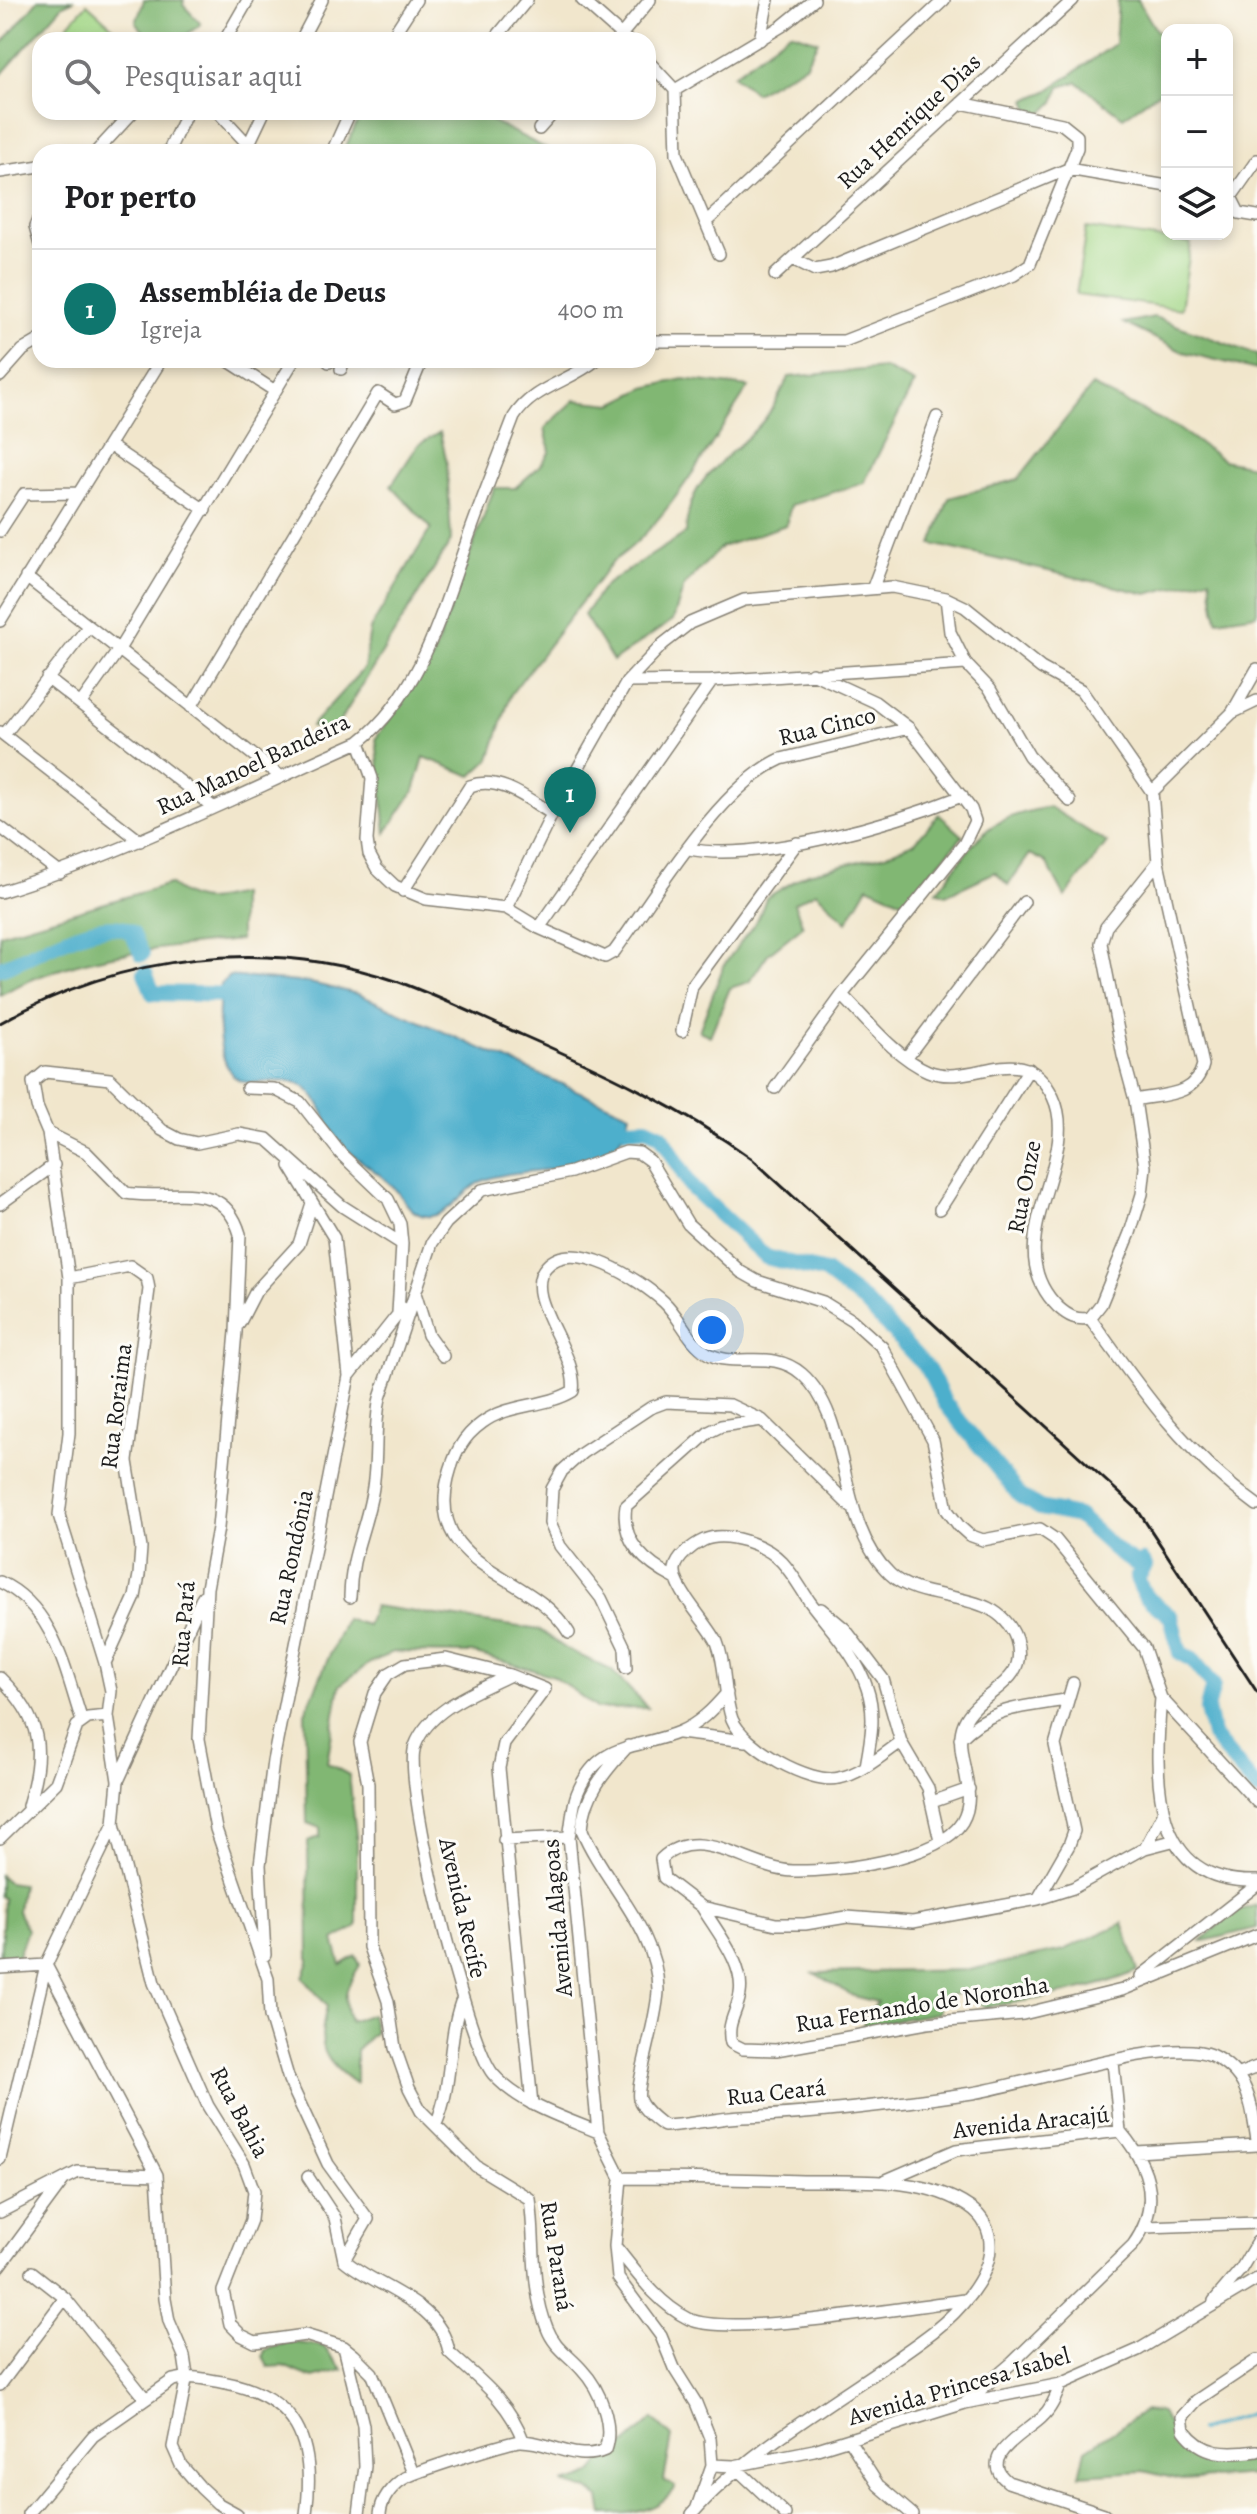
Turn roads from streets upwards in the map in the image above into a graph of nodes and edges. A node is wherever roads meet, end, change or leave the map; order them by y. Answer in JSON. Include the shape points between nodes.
{"nodes":[{"id":1,"x":248,"y":0,"type":"edge"},
{"id":2,"x":322,"y":0,"type":"edge"},
{"id":3,"x":416,"y":0,"type":"edge"},
{"id":4,"x":527,"y":0,"type":"edge"},
{"id":5,"x":582,"y":0,"type":"edge"},
{"id":6,"x":650,"y":0,"type":"edge"},
{"id":7,"x":768,"y":0,"type":"edge"},
{"id":8,"x":814,"y":0,"type":"edge"},
{"id":9,"x":944,"y":0,"type":"edge"},
{"id":10,"x":1073,"y":0,"type":"edge"},
{"id":11,"x":230,"y":32,"type":"edge"},
{"id":12,"x":305,"y":32,"type":"edge"},
{"id":13,"x":395,"y":32,"type":"edge"},
{"id":14,"x":501,"y":32,"type":"edge"},
{"id":15,"x":616,"y":32,"type":"edge"},
{"id":16,"x":626,"y":32,"type":"edge"},
{"id":17,"x":760,"y":40,"type":"junction"},
{"id":18,"x":656,"y":70,"type":"edge"},
{"id":19,"x":675,"y":90,"type":"junction"},
{"id":20,"x":961,"y":103,"type":"junction"},
{"id":21,"x":126,"y":120,"type":"edge"},
{"id":22,"x":183,"y":120,"type":"edge"},
{"id":23,"x":225,"y":120,"type":"edge"},
{"id":24,"x":261,"y":120,"type":"edge"},
{"id":25,"x":346,"y":120,"type":"edge"},
{"id":26,"x":547,"y":120,"type":"edge"},
{"id":27,"x":539,"y":129,"type":"dead end"},
{"id":28,"x":103,"y":144,"type":"edge"},
{"id":29,"x":172,"y":144,"type":"edge"},
{"id":30,"x":245,"y":144,"type":"edge"},
{"id":31,"x":251,"y":144,"type":"edge"},
{"id":32,"x":336,"y":144,"type":"edge"},
{"id":33,"x":1257,"y":160,"type":"edge"},
{"id":34,"x":32,"y":167,"type":"edge"},
{"id":35,"x":1068,"y":169,"type":"junction"},
{"id":36,"x":0,"y":172,"type":"edge"},
{"id":37,"x":1161,"y":185,"type":"edge"},
{"id":38,"x":1233,"y":192,"type":"edge"},
{"id":39,"x":1233,"y":203,"type":"edge"},
{"id":40,"x":1257,"y":216,"type":"edge"},
{"id":41,"x":706,"y":222,"type":"junction"},
{"id":42,"x":719,"y":254,"type":"dead end"},
{"id":43,"x":793,"y":259,"type":"junction"},
{"id":44,"x":775,"y":275,"type":"dead end"},
{"id":45,"x":656,"y":341,"type":"edge"},
{"id":46,"x":32,"y":345,"type":"edge"},
{"id":47,"x":156,"y":368,"type":"edge"},
{"id":48,"x":239,"y":368,"type":"edge"},
{"id":49,"x":289,"y":368,"type":"edge"},
{"id":50,"x":419,"y":368,"type":"edge"},
{"id":51,"x":584,"y":368,"type":"edge"},
{"id":52,"x":0,"y":376,"type":"edge"},
{"id":53,"x":275,"y":391,"type":"junction"},
{"id":54,"x":937,"y":417,"type":"dead end"},
{"id":55,"x":110,"y":446,"type":"junction"},
{"id":56,"x":78,"y":493,"type":"junction"},
{"id":57,"x":51,"y":496,"type":"junction"},
{"id":58,"x":205,"y":510,"type":"junction"},
{"id":59,"x":66,"y":515,"type":"junction"},
{"id":60,"x":0,"y":531,"type":"edge"},
{"id":61,"x":26,"y":577,"type":"junction"},
{"id":62,"x":873,"y":587,"type":"junction"},
{"id":63,"x":946,"y":598,"type":"junction"},
{"id":64,"x":0,"y":621,"type":"edge"},
{"id":65,"x":88,"y":627,"type":"junction"},
{"id":66,"x":118,"y":651,"type":"junction"},
{"id":67,"x":966,"y":664,"type":"junction"},
{"id":68,"x":1257,"y":669,"type":"edge"},
{"id":69,"x":812,"y":673,"type":"junction"},
{"id":70,"x":47,"y":678,"type":"junction"},
{"id":71,"x":712,"y":681,"type":"junction"},
{"id":72,"x":627,"y":682,"type":"junction"},
{"id":73,"x":1257,"y":701,"type":"edge"},
{"id":74,"x":81,"y":703,"type":"junction"},
{"id":75,"x":191,"y":707,"type":"junction"},
{"id":76,"x":1232,"y":713,"type":"junction"},
{"id":77,"x":909,"y":728,"type":"junction"},
{"id":78,"x":2,"y":733,"type":"edge"},
{"id":79,"x":359,"y":742,"type":"junction"},
{"id":80,"x":280,"y":776,"type":"junction"},
{"id":81,"x":1152,"y":792,"type":"junction"},
{"id":82,"x":962,"y":796,"type":"junction"},
{"id":83,"x":1070,"y":801,"type":"dead end"},
{"id":84,"x":213,"y":807,"type":"junction"},
{"id":85,"x":552,"y":814,"type":"junction"},
{"id":86,"x":0,"y":827,"type":"edge"},
{"id":87,"x":140,"y":841,"type":"junction"},
{"id":88,"x":797,"y":843,"type":"junction"},
{"id":89,"x":689,"y":849,"type":"junction"},
{"id":90,"x":1158,"y":862,"type":"junction"},
{"id":91,"x":60,"y":873,"type":"junction"},
{"id":92,"x":403,"y":891,"type":"junction"},
{"id":93,"x":0,"y":892,"type":"edge"},
{"id":94,"x":1024,"y":902,"type":"dead end"},
{"id":95,"x":506,"y":908,"type":"junction"},
{"id":96,"x":539,"y":928,"type":"junction"},
{"id":97,"x":842,"y":995,"type":"junction"},
{"id":98,"x":682,"y":1031,"type":"dead end"},
{"id":99,"x":906,"y":1058,"type":"junction"},
{"id":100,"x":1029,"y":1069,"type":"junction"},
{"id":101,"x":247,"y":1088,"type":"dead end"},
{"id":102,"x":775,"y":1088,"type":"dead end"},
{"id":103,"x":1135,"y":1100,"type":"junction"},
{"id":104,"x":48,"y":1133,"type":"junction"},
{"id":105,"x":285,"y":1158,"type":"junction"},
{"id":106,"x":54,"y":1165,"type":"junction"},
{"id":107,"x":312,"y":1203,"type":"junction"},
{"id":108,"x":0,"y":1204,"type":"edge"},
{"id":109,"x":940,"y":1209,"type":"dead end"},
{"id":110,"x":402,"y":1244,"type":"junction"},
{"id":111,"x":69,"y":1278,"type":"junction"},
{"id":112,"x":416,"y":1295,"type":"junction"},
{"id":113,"x":398,"y":1313,"type":"junction"},
{"id":114,"x":1090,"y":1318,"type":"junction"},
{"id":115,"x":236,"y":1332,"type":"junction"},
{"id":116,"x":443,"y":1356,"type":"dead end"},
{"id":117,"x":349,"y":1376,"type":"junction"},
{"id":118,"x":762,"y":1420,"type":"junction"},
{"id":119,"x":1257,"y":1505,"type":"edge"},
{"id":120,"x":852,"y":1508,"type":"junction"},
{"id":121,"x":676,"y":1579,"type":"junction"},
{"id":122,"x":0,"y":1582,"type":"edge"},
{"id":123,"x":207,"y":1588,"type":"junction"},
{"id":124,"x":350,"y":1597,"type":"dead end"},
{"id":125,"x":810,"y":1602,"type":"junction"},
{"id":126,"x":569,"y":1633,"type":"dead end"},
{"id":127,"x":105,"y":1663,"type":"junction"},
{"id":128,"x":626,"y":1668,"type":"dead end"},
{"id":129,"x":510,"y":1675,"type":"junction"},
{"id":130,"x":0,"y":1678,"type":"edge"},
{"id":131,"x":1073,"y":1683,"type":"dead end"},
{"id":132,"x":727,"y":1693,"type":"junction"},
{"id":133,"x":1161,"y":1698,"type":"junction"},
{"id":134,"x":1066,"y":1700,"type":"junction"},
{"id":135,"x":108,"y":1716,"type":"junction"},
{"id":136,"x":1180,"y":1718,"type":"junction"},
{"id":137,"x":82,"y":1721,"type":"junction"},
{"id":138,"x":1158,"y":1726,"type":"junction"},
{"id":139,"x":678,"y":1732,"type":"junction"},
{"id":140,"x":960,"y":1739,"type":"junction"},
{"id":141,"x":746,"y":1741,"type":"junction"},
{"id":142,"x":901,"y":1742,"type":"junction"},
{"id":143,"x":628,"y":1746,"type":"junction"},
{"id":144,"x":866,"y":1766,"type":"junction"},
{"id":145,"x":118,"y":1781,"type":"junction"},
{"id":146,"x":969,"y":1789,"type":"junction"},
{"id":147,"x":932,"y":1802,"type":"junction"},
{"id":148,"x":1257,"y":1802,"type":"edge"},
{"id":149,"x":28,"y":1807,"type":"junction"},
{"id":150,"x":1163,"y":1814,"type":"junction"},
{"id":151,"x":114,"y":1824,"type":"junction"},
{"id":152,"x":569,"y":1837,"type":"junction"},
{"id":153,"x":0,"y":1838,"type":"edge"},
{"id":154,"x":504,"y":1840,"type":"junction"},
{"id":155,"x":940,"y":1841,"type":"junction"},
{"id":156,"x":1172,"y":1841,"type":"junction"},
{"id":157,"x":1145,"y":1848,"type":"junction"},
{"id":158,"x":1257,"y":1883,"type":"edge"},
{"id":159,"x":1038,"y":1899,"type":"junction"},
{"id":160,"x":702,"y":1907,"type":"junction"},
{"id":161,"x":1257,"y":1935,"type":"edge"},
{"id":162,"x":46,"y":1965,"type":"junction"},
{"id":163,"x":0,"y":1968,"type":"edge"},
{"id":164,"x":268,"y":1979,"type":"junction"},
{"id":165,"x":1122,"y":1990,"type":"junction"},
{"id":166,"x":461,"y":2002,"type":"junction"},
{"id":167,"x":1113,"y":2062,"type":"junction"},
{"id":168,"x":1257,"y":2067,"type":"edge"},
{"id":169,"x":1239,"y":2074,"type":"junction"},
{"id":170,"x":532,"y":2104,"type":"junction"},
{"id":171,"x":436,"y":2124,"type":"junction"},
{"id":172,"x":1120,"y":2131,"type":"junction"},
{"id":173,"x":598,"y":2132,"type":"junction"},
{"id":174,"x":1257,"y":2143,"type":"edge"},
{"id":175,"x":1136,"y":2152,"type":"junction"},
{"id":176,"x":0,"y":2159,"type":"edge"},
{"id":177,"x":67,"y":2175,"type":"junction"},
{"id":178,"x":157,"y":2175,"type":"junction"},
{"id":179,"x":308,"y":2177,"type":"dead end"},
{"id":180,"x":621,"y":2178,"type":"junction"},
{"id":181,"x":884,"y":2182,"type":"junction"},
{"id":182,"x":0,"y":2212,"type":"edge"},
{"id":183,"x":1257,"y":2223,"type":"edge"},
{"id":184,"x":1146,"y":2227,"type":"junction"},
{"id":185,"x":1257,"y":2242,"type":"edge"},
{"id":186,"x":615,"y":2246,"type":"junction"},
{"id":187,"x":344,"y":2260,"type":"junction"},
{"id":188,"x":0,"y":2266,"type":"edge"},
{"id":189,"x":32,"y":2272,"type":"dead end"},
{"id":190,"x":1257,"y":2279,"type":"edge"},
{"id":191,"x":65,"y":2298,"type":"junction"},
{"id":192,"x":965,"y":2300,"type":"junction"},
{"id":193,"x":1208,"y":2307,"type":"junction"},
{"id":194,"x":344,"y":2347,"type":"junction"},
{"id":195,"x":1257,"y":2360,"type":"edge"},
{"id":196,"x":187,"y":2376,"type":"junction"},
{"id":197,"x":1061,"y":2384,"type":"junction"},
{"id":198,"x":0,"y":2385,"type":"edge"},
{"id":199,"x":145,"y":2398,"type":"junction"},
{"id":200,"x":965,"y":2403,"type":"junction"},
{"id":201,"x":523,"y":2440,"type":"junction"},
{"id":202,"x":849,"y":2440,"type":"junction"},
{"id":203,"x":1257,"y":2451,"type":"edge"},
{"id":204,"x":712,"y":2465,"type":"junction"},
{"id":205,"x":740,"y":2467,"type":"junction"},
{"id":206,"x":413,"y":2473,"type":"junction"},
{"id":207,"x":697,"y":2506,"type":"edge"},
{"id":208,"x":28,"y":2514,"type":"edge"},
{"id":209,"x":237,"y":2514,"type":"edge"},
{"id":210,"x":306,"y":2514,"type":"edge"},
{"id":211,"x":359,"y":2514,"type":"edge"},
{"id":212,"x":380,"y":2514,"type":"edge"},
{"id":213,"x":785,"y":2514,"type":"edge"},
{"id":214,"x":912,"y":2514,"type":"edge"},
{"id":215,"x":1104,"y":2514,"type":"edge"}],
"edges":[{"from":1,"to":11,"type":"street"},
{"from":2,"to":12,"type":"street"},
{"from":3,"to":13,"type":"street"},
{"from":4,"to":14,"type":"street"},
{"from":5,"to":15,"type":"street"},
{"from":6,"to":16,"type":"street"},
{"from":7,"to":17,"type":"street"},
{"from":8,"to":17,"type":"street"},
{"from":9,"to":41,"type":"street"},
{"from":10,"to":20,"type":"street","name":"Rua Henrique Dias"},
{"from":17,"to":19,"type":"street"},
{"from":18,"to":19,"type":"street"},
{"from":19,"to":41,"type":"street","via":[[677,154]]},
{"from":20,"to":35,"type":"street","via":[[1072,129],[1077,148]]},
{"from":20,"to":43,"type":"street","name":"Rua Henrique Dias"},
{"from":21,"to":28,"type":"street"},
{"from":22,"to":29,"type":"street"},
{"from":23,"to":30,"type":"street"},
{"from":24,"to":31,"type":"street"},
{"from":25,"to":32,"type":"street"},
{"from":26,"to":27,"type":"street"},
{"from":33,"to":38,"type":"street"},
{"from":34,"to":36,"type":"street"},
{"from":35,"to":37,"type":"street"},
{"from":35,"to":43,"type":"street","via":[[831,267],[805,268]]},
{"from":35,"to":45,"type":"street","via":[[1037,254],[1014,275],[844,341]]},
{"from":39,"to":40,"type":"street","via":[[1239,213]]},
{"from":41,"to":42,"type":"street"},
{"from":43,"to":44,"type":"street","name":"Rua Henrique Dias"},
{"from":46,"to":52,"type":"street"},
{"from":47,"to":55,"type":"street"},
{"from":48,"to":53,"type":"street"},
{"from":49,"to":53,"type":"street"},
{"from":50,"to":75,"type":"street","via":[[405,401],[395,404],[378,393]]},
{"from":51,"to":79,"type":"street","name":"Rua Manoel Bandeira","via":[[536,393],[514,417],[433,639],[406,689]]},
{"from":53,"to":58,"type":"street"},
{"from":54,"to":62,"type":"street"},
{"from":55,"to":56,"type":"street"},
{"from":55,"to":58,"type":"street"},
{"from":56,"to":57,"type":"street"},
{"from":56,"to":59,"type":"street"},
{"from":57,"to":59,"type":"street"},
{"from":57,"to":60,"type":"street","via":[[24,494]]},
{"from":58,"to":66,"type":"street"},
{"from":59,"to":61,"type":"street"},
{"from":61,"to":64,"type":"street"},
{"from":61,"to":65,"type":"street"},
{"from":62,"to":63,"type":"street"},
{"from":62,"to":72,"type":"street","via":[[744,600],[717,608],[663,644]]},
{"from":63,"to":67,"type":"street","via":[[950,632]]},
{"from":63,"to":81,"type":"street","via":[[981,618],[1041,668],[1081,690]]},
{"from":65,"to":66,"type":"street"},
{"from":65,"to":70,"type":"street"},
{"from":66,"to":74,"type":"street"},
{"from":66,"to":75,"type":"street"},
{"from":67,"to":69,"type":"street"},
{"from":67,"to":83,"type":"street","via":[[990,689],[1029,756]]},
{"from":68,"to":76,"type":"street"},
{"from":69,"to":71,"type":"street"},
{"from":69,"to":77,"type":"street","via":[[875,702]]},
{"from":70,"to":74,"type":"street"},
{"from":70,"to":78,"type":"street"},
{"from":71,"to":72,"type":"street"},
{"from":71,"to":96,"type":"street"},
{"from":72,"to":85,"type":"street"},
{"from":73,"to":76,"type":"street"},
{"from":74,"to":84,"type":"street"},
{"from":75,"to":80,"type":"street"},
{"from":76,"to":81,"type":"street"},
{"from":77,"to":82,"type":"street","name":"Rua Cinco"},
{"from":77,"to":89,"type":"street","name":"Rua Cinco","via":[[761,768],[744,781]]},
{"from":78,"to":87,"type":"street"},
{"from":79,"to":80,"type":"street","name":"Rua Manoel Bandeira"},
{"from":79,"to":92,"type":"street","via":[[372,778],[369,854],[377,869]]},
{"from":80,"to":84,"type":"street","name":"Rua Manoel Bandeira"},
{"from":81,"to":90,"type":"street"},
{"from":82,"to":88,"type":"street","via":[[922,812]]},
{"from":82,"to":97,"type":"street","name":"Rua Cinco","via":[[975,821],[973,831]]},
{"from":84,"to":87,"type":"street","name":"Rua Manoel Bandeira"},
{"from":85,"to":92,"type":"street","via":[[502,786],[470,786]]},
{"from":85,"to":95,"type":"street"},
{"from":86,"to":91,"type":"street"},
{"from":87,"to":91,"type":"street","name":"Rua Manoel Bandeira"},
{"from":88,"to":89,"type":"street","via":[[730,854]]},
{"from":88,"to":98,"type":"street","via":[[692,986]]},
{"from":89,"to":96,"type":"street","name":"Rua Cinco","via":[[610,955]]},
{"from":90,"to":103,"type":"street","via":[[1106,927],[1101,943]]},
{"from":90,"to":103,"type":"street","via":[[1203,1065],[1188,1090]]},
{"from":91,"to":93,"type":"street","name":"Rua Manoel Bandeira"},
{"from":92,"to":95,"type":"street","via":[[443,902]]},
{"from":94,"to":99,"type":"street"},
{"from":95,"to":96,"type":"street","name":"Rua Cinco"},
{"from":97,"to":99,"type":"street"},
{"from":97,"to":102,"type":"street","name":"Rua Cinco"},
{"from":99,"to":100,"type":"street","via":[[925,1070],[952,1076],[1005,1065]]},
{"from":100,"to":109,"type":"street"},
{"from":100,"to":114,"type":"street","name":"Rua Onze","via":[[1055,1099],[1058,1118],[1052,1174],[1034,1235],[1035,1258],[1052,1301],[1065,1314]]},
{"from":101,"to":110,"type":"street","via":[[274,1089],[300,1102],[341,1154],[388,1199],[400,1224]]},
{"from":103,"to":114,"type":"street","via":[[1145,1167],[1142,1194],[1101,1304]]},
{"from":104,"to":105,"type":"street","name":"Rua Rondônia","via":[[32,1091],[38,1076],[55,1071],[95,1075],[122,1089],[162,1130],[179,1139],[197,1143],[253,1134],[267,1139]]},
{"from":104,"to":106,"type":"street"},
{"from":104,"to":115,"type":"street","name":"Rua Pará","via":[[86,1152],[126,1193],[202,1195],[226,1206],[240,1234]]},
{"from":105,"to":107,"type":"street","name":"Rua Rondônia"},
{"from":105,"to":110,"type":"street","name":"Rua Rondônia","via":[[342,1206]]},
{"from":106,"to":108,"type":"street"},
{"from":106,"to":111,"type":"street"},
{"from":107,"to":115,"type":"street","via":[[299,1244],[256,1291]]},
{"from":107,"to":117,"type":"street","name":"Rua Rondônia","via":[[334,1238]]},
{"from":110,"to":113,"type":"street"},
{"from":111,"to":127,"type":"street","via":[[68,1444],[59,1515]]},
{"from":111,"to":127,"type":"street","name":"Rua Roraima","via":[[130,1266],[147,1278],[149,1289],[127,1461],[141,1548],[139,1575]]},
{"from":112,"to":113,"type":"street"},
{"from":112,"to":116,"type":"street","via":[[428,1335]]},
{"from":112,"to":124,"type":"street","via":[[380,1398],[373,1486],[351,1562]]},
{"from":112,"to":133,"type":"street","via":[[432,1243],[482,1190],[639,1153],[650,1161],[688,1224],[741,1272],[823,1302],[882,1347],[933,1440],[947,1510],[959,1526],[983,1540],[1046,1531],[1144,1648]]},
{"from":113,"to":117,"type":"street"},
{"from":114,"to":119,"type":"street","via":[[1156,1412],[1191,1450]]},
{"from":115,"to":123,"type":"street","name":"Rua Pará","via":[[218,1528]]},
{"from":117,"to":164,"type":"street","name":"Rua Rondônia","via":[[263,1831],[260,1902]]},
{"from":118,"to":120,"type":"street"},
{"from":118,"to":121,"type":"street","via":[[709,1432],[626,1506],[624,1524],[635,1546],[652,1567]]},
{"from":118,"to":128,"type":"street","via":[[730,1405],[666,1402],[582,1453],[552,1489],[553,1532],[601,1598],[625,1648]]},
{"from":120,"to":126,"type":"street","via":[[824,1402],[801,1373],[780,1360],[708,1353],[665,1303],[638,1283],[602,1263],[561,1256],[546,1266],[538,1293],[573,1368],[573,1391],[483,1421],[456,1452],[444,1501],[461,1549],[547,1604]]},
{"from":120,"to":140,"type":"street","via":[[889,1574],[911,1587],[988,1608],[1015,1636],[1018,1663],[1012,1677],[969,1713]]},
{"from":121,"to":125,"type":"street","via":[[681,1556],[703,1540],[733,1539],[762,1547],[782,1562]]},
{"from":121,"to":132,"type":"street","via":[[709,1626],[725,1668]]},
{"from":122,"to":137,"type":"street","via":[[28,1600],[54,1637]]},
{"from":123,"to":145,"type":"street","name":"Rua Bahia"},
{"from":123,"to":164,"type":"street","name":"Rua Pará","via":[[199,1739],[216,1829]]},
{"from":125,"to":142,"type":"street","via":[[845,1629],[883,1679]]},
{"from":125,"to":144,"type":"street","via":[[844,1644],[868,1690],[872,1710]]},
{"from":127,"to":135,"type":"street","via":[[111,1691]]},
{"from":129,"to":154,"type":"street","via":[[545,1689],[504,1744],[499,1768]]},
{"from":129,"to":166,"type":"street","name":"Avenida Recife","via":[[440,1714],[415,1747],[414,1796]]},
{"from":129,"to":171,"type":"street","via":[[446,1659],[405,1664],[388,1674],[375,1693],[360,1742],[368,1784],[369,1947],[409,2088],[421,2111]]},
{"from":130,"to":149,"type":"street","via":[[34,1719],[38,1747]]},
{"from":131,"to":134,"type":"street"},
{"from":132,"to":139,"type":"street","name":"Avenida Alagoas","via":[[704,1717]]},
{"from":132,"to":141,"type":"street","via":[[731,1717]]},
{"from":133,"to":136,"type":"street"},
{"from":133,"to":138,"type":"street"},
{"from":134,"to":140,"type":"street","via":[[995,1712]]},
{"from":134,"to":159,"type":"street","via":[[1055,1758],[1074,1831]]},
{"from":135,"to":137,"type":"street"},
{"from":135,"to":145,"type":"street"},
{"from":136,"to":138,"type":"street"},
{"from":136,"to":148,"type":"street"},
{"from":137,"to":149,"type":"street","via":[[56,1783]]},
{"from":138,"to":150,"type":"street"},
{"from":139,"to":141,"type":"street"},
{"from":139,"to":143,"type":"street","name":"Avenida Alagoas"},
{"from":140,"to":146,"type":"street"},
{"from":141,"to":144,"type":"street","via":[[816,1778],[836,1779]]},
{"from":142,"to":144,"type":"street"},
{"from":142,"to":147,"type":"street"},
{"from":143,"to":152,"type":"street","name":"Avenida Alagoas","via":[[607,1754],[588,1774],[576,1796]]},
{"from":143,"to":167,"type":"street","name":"Rua Ceará","via":[[591,1793],[582,1830],[652,1956],[658,1989],[656,2023],[638,2089],[640,2101],[664,2126],[970,2093]]},
{"from":145,"to":151,"type":"street","name":"Rua Bahia"},
{"from":146,"to":147,"type":"street"},
{"from":146,"to":155,"type":"street","via":[[963,1822]]},
{"from":147,"to":155,"type":"street"},
{"from":149,"to":153,"type":"street"},
{"from":150,"to":156,"type":"street"},
{"from":150,"to":157,"type":"street"},
{"from":151,"to":162,"type":"street","name":"Rua Bahia"},
{"from":151,"to":194,"type":"street","name":"Rua Bahia","via":[[154,1983],[208,2106],[244,2164],[254,2191],[251,2220],[223,2291],[230,2324],[255,2342],[305,2335]]},
{"from":152,"to":154,"type":"street"},
{"from":152,"to":173,"type":"street","name":"Avenida Alagoas"},
{"from":154,"to":170,"type":"street"},
{"from":155,"to":160,"type":"street","via":[[886,1861],[792,1871],[707,1846],[677,1847],[661,1859],[664,1878]]},
{"from":156,"to":157,"type":"street"},
{"from":156,"to":158,"type":"street","via":[[1206,1874]]},
{"from":157,"to":159,"type":"street","via":[[1073,1888]]},
{"from":158,"to":165,"type":"street"},
{"from":159,"to":160,"type":"street","via":[[913,1922],[847,1917],[792,1925]]},
{"from":160,"to":165,"type":"street","name":"Rua Fernando de Noronha","via":[[736,1966],[740,1996],[728,2030],[731,2043],[743,2049],[776,2050],[927,2023],[1003,2018]]},
{"from":161,"to":165,"type":"street","name":"Rua Fernando de Noronha"},
{"from":162,"to":163,"type":"street"},
{"from":162,"to":176,"type":"street","name":"Rua Bahia"},
{"from":162,"to":178,"type":"street"},
{"from":164,"to":187,"type":"street","name":"Rua Pará","via":[[270,2016],[304,2118],[328,2164],[368,2219]]},
{"from":166,"to":170,"type":"street","name":"Avenida Recife","via":[[482,2058],[494,2075]]},
{"from":166,"to":171,"type":"street","via":[[446,2100]]},
{"from":167,"to":169,"type":"street","name":"Rua Ceará","via":[[1171,2049],[1191,2050]]},
{"from":167,"to":172,"type":"street"},
{"from":168,"to":169,"type":"street"},
{"from":169,"to":174,"type":"street","via":[[1251,2099]]},
{"from":170,"to":173,"type":"street","name":"Avenida Recife"},
{"from":171,"to":201,"type":"street","name":"Rua Paraná","via":[[476,2166],[530,2199],[533,2266],[547,2329],[563,2354],[583,2370],[609,2425],[605,2450],[595,2454]]},
{"from":172,"to":175,"type":"street","name":"Avenida Aracajú"},
{"from":172,"to":181,"type":"street","name":"Avenida Aracajú","via":[[956,2150]]},
{"from":173,"to":180,"type":"street"},
{"from":174,"to":175,"type":"street"},
{"from":175,"to":184,"type":"street","name":"Avenida Aracajú","via":[[1150,2185]]},
{"from":177,"to":178,"type":"street"},
{"from":177,"to":182,"type":"street"},
{"from":177,"to":188,"type":"street"},
{"from":178,"to":196,"type":"street","via":[[165,2299]]},
{"from":179,"to":187,"type":"street","via":[[335,2218]]},
{"from":180,"to":181,"type":"street"},
{"from":180,"to":186,"type":"street"},
{"from":181,"to":192,"type":"street","via":[[944,2195],[968,2206],[986,2225],[990,2257]]},
{"from":183,"to":184,"type":"street"},
{"from":184,"to":200,"type":"street","via":[[1118,2261]]},
{"from":185,"to":193,"type":"street"},
{"from":186,"to":192,"type":"street","via":[[660,2298],[700,2323],[781,2322]]},
{"from":186,"to":204,"type":"street","via":[[618,2278],[661,2336],[696,2403],[710,2438]]},
{"from":187,"to":201,"type":"street","via":[[418,2305],[447,2340],[449,2352],[505,2403]]},
{"from":189,"to":191,"type":"street"},
{"from":190,"to":193,"type":"street","name":"Avenida Princesa Isabel"},
{"from":191,"to":198,"type":"street"},
{"from":191,"to":199,"type":"street"},
{"from":192,"to":205,"type":"street","via":[[936,2330]]},
{"from":193,"to":197,"type":"street","name":"Avenida Princesa Isabel","via":[[1138,2350]]},
{"from":194,"to":206,"type":"street","via":[[372,2373]]},
{"from":194,"to":211,"type":"street","via":[[363,2425]]},
{"from":195,"to":203,"type":"street","via":[[1197,2400],[1182,2417],[1184,2430],[1204,2450]]},
{"from":196,"to":199,"type":"street"},
{"from":196,"to":209,"type":"street","via":[[173,2447],[201,2488]]},
{"from":196,"to":210,"type":"street","via":[[256,2389],[285,2412],[310,2463]]},
{"from":197,"to":200,"type":"street","name":"Avenida Princesa Isabel"},
{"from":197,"to":215,"type":"street","via":[[1049,2410],[1013,2437],[997,2466],[1008,2482]]},
{"from":199,"to":208,"type":"street","via":[[93,2436]]},
{"from":200,"to":202,"type":"street","name":"Avenida Princesa Isabel"},
{"from":201,"to":206,"type":"street","name":"Rua Paraná"},
{"from":202,"to":205,"type":"street","name":"Avenida Princesa Isabel"},
{"from":202,"to":214,"type":"street","via":[[878,2485]]},
{"from":204,"to":205,"type":"street","name":"Avenida Princesa Isabel"},
{"from":204,"to":207,"type":"street","name":"Avenida Princesa Isabel"},
{"from":205,"to":207,"type":"street","name":"Avenida Princesa Isabel"},
{"from":205,"to":213,"type":"street"},
{"from":206,"to":212,"type":"street","via":[[393,2487]]}]}
